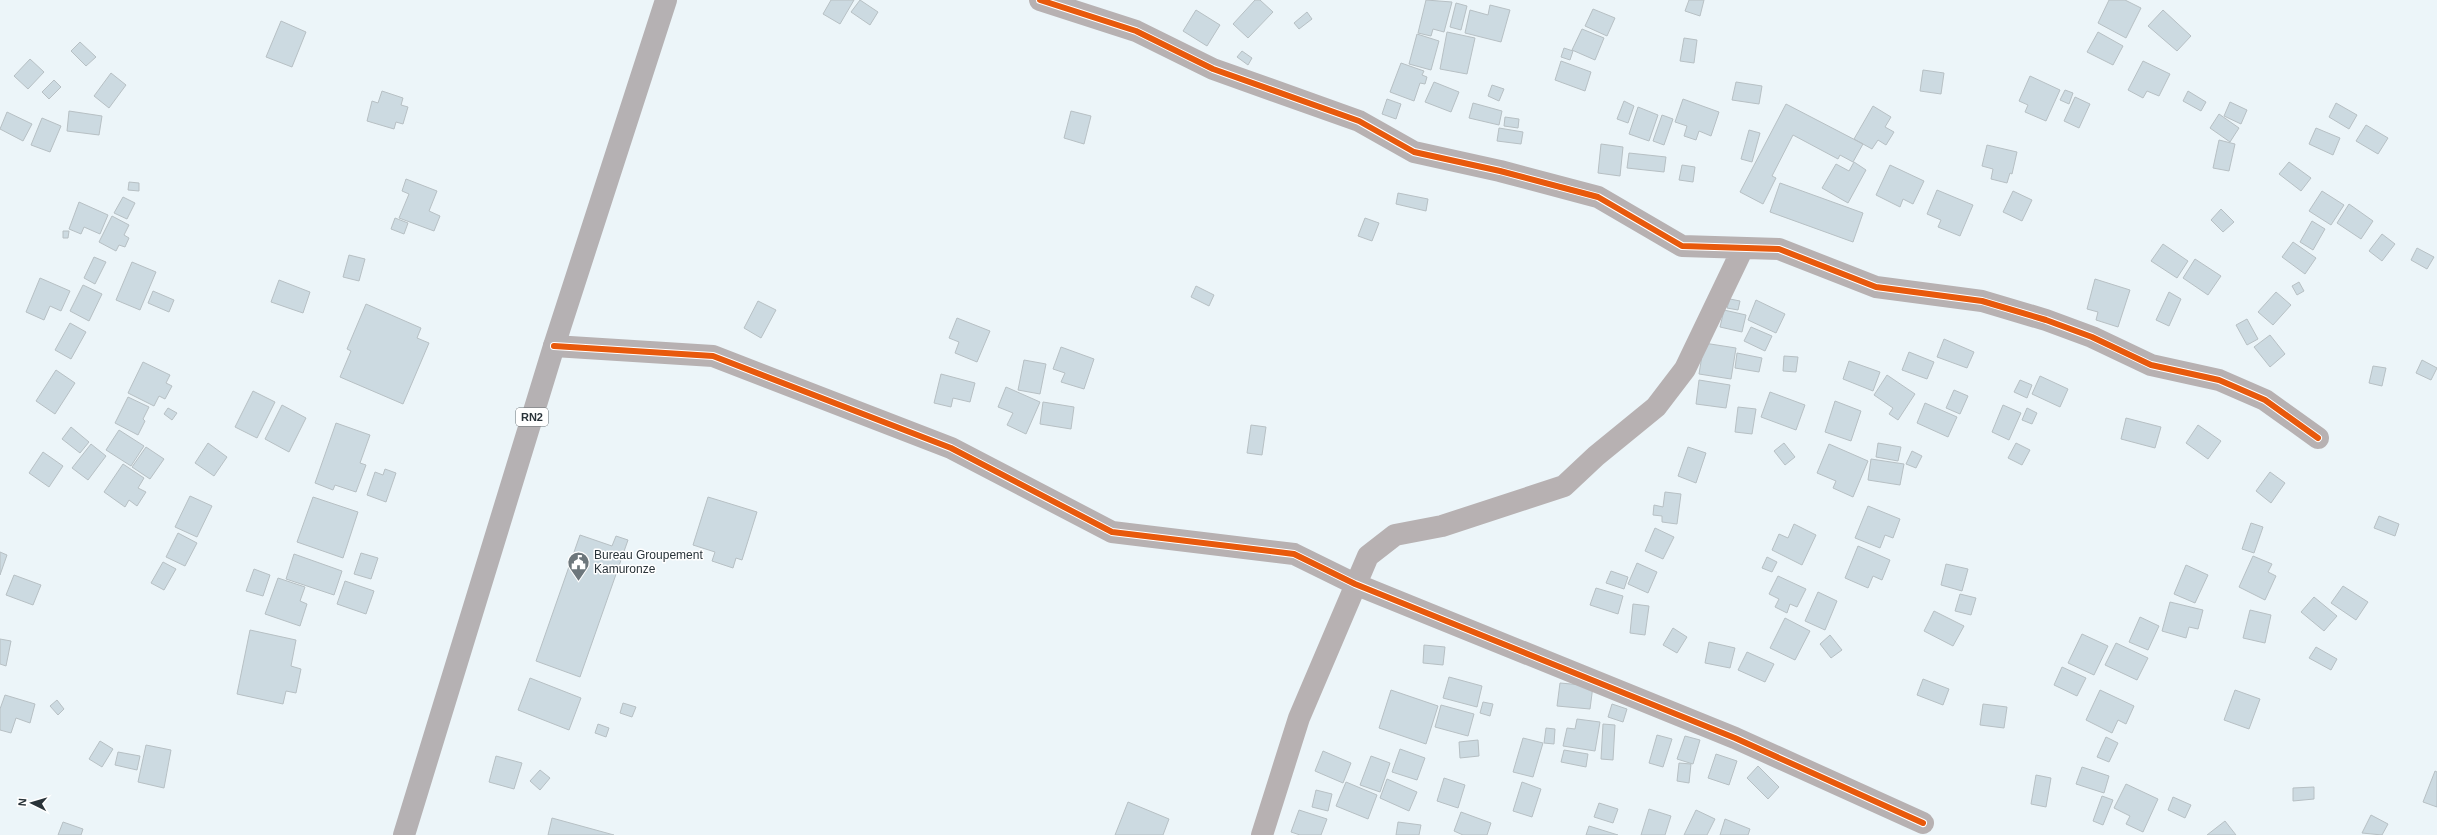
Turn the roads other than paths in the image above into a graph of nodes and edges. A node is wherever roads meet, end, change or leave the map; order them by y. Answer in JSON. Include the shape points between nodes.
{"nodes":[{"id":1,"x":666,"y":0,"type":"edge"},
{"id":2,"x":1040,"y":0,"type":"edge"},
{"id":3,"x":1744,"y":248,"type":"junction"},
{"id":4,"x":554,"y":346,"type":"junction"},
{"id":5,"x":2318,"y":438,"type":"dead end"},
{"id":6,"x":1355,"y":584,"type":"junction"},
{"id":7,"x":1923,"y":823,"type":"dead end"},
{"id":8,"x":404,"y":835,"type":"edge"},
{"id":9,"x":1262,"y":835,"type":"edge"}],
"edges":[{"from":1,"to":4,"type":"highway","number":"RN2"},
{"from":2,"to":3,"type":"street","via":[[1136,31],[1213,69],[1359,121],[1414,152],[1598,197],[1682,246]]},
{"from":3,"to":5,"type":"street","via":[[1778,249],[1876,287],[1982,301],[2046,320],[2092,337],[2151,365],[2219,380],[2265,400]]},
{"from":3,"to":6,"type":"street","via":[[1685,369],[1656,407],[1564,486],[1442,526],[1395,535],[1368,556]]},
{"from":4,"to":6,"type":"street","via":[[713,356],[951,448],[1112,532],[1294,554]]},
{"from":4,"to":8,"type":"highway","number":"RN2"},
{"from":6,"to":7,"type":"street","via":[[1735,738]]},
{"from":6,"to":9,"type":"street","via":[[1299,718]]}]}
